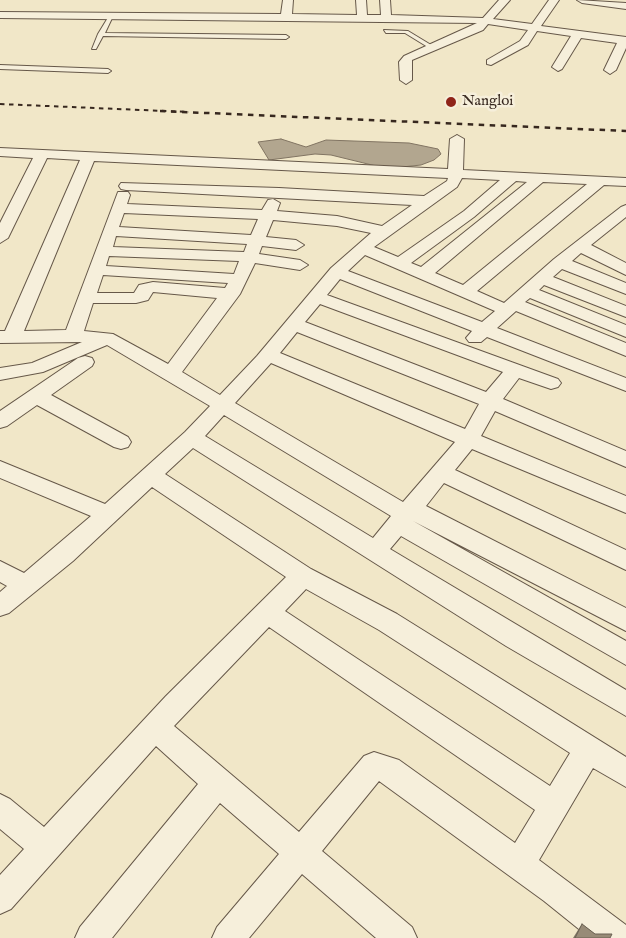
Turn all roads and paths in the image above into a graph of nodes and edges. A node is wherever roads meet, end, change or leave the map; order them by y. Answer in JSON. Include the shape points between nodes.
{"nodes":[{"id":1,"x":288,"y":0,"type":"edge"},
{"id":2,"x":361,"y":0,"type":"edge"},
{"id":3,"x":385,"y":0,"type":"edge"},
{"id":4,"x":505,"y":0,"type":"edge"},
{"id":5,"x":554,"y":0,"type":"edge"},
{"id":6,"x":583,"y":3,"type":"edge"},
{"id":7,"x":482,"y":4,"type":"dead end"},
{"id":8,"x":626,"y":6,"type":"edge"},
{"id":9,"x":7,"y":12,"type":"edge"},
{"id":10,"x":113,"y":12,"type":"junction"},
{"id":11,"x":286,"y":18,"type":"junction"},
{"id":12,"x":362,"y":18,"type":"junction"},
{"id":13,"x":386,"y":19,"type":"junction"},
{"id":14,"x":489,"y":19,"type":"junction"},
{"id":15,"x":536,"y":28,"type":"junction"},
{"id":16,"x":572,"y":30,"type":"junction"},
{"id":17,"x":386,"y":31,"type":"dead end"},
{"id":18,"x":101,"y":34,"type":"junction"},
{"id":19,"x":286,"y":37,"type":"dead end"},
{"id":20,"x":624,"y":38,"type":"edge"},
{"id":21,"x":94,"y":48,"type":"dead end"},
{"id":22,"x":433,"y":48,"type":"junction"},
{"id":23,"x":491,"y":62,"type":"dead end"},
{"id":24,"x":0,"y":67,"type":"edge"},
{"id":25,"x":558,"y":67,"type":"dead end"},
{"id":26,"x":610,"y":70,"type":"dead end"},
{"id":27,"x":108,"y":71,"type":"dead end"},
{"id":28,"x":406,"y":80,"type":"dead end"},
{"id":29,"x":457,"y":139,"type":"dead end"},
{"id":30,"x":0,"y":152,"type":"edge"},
{"id":31,"x":42,"y":154,"type":"junction"},
{"id":32,"x":88,"y":156,"type":"junction"},
{"id":33,"x":135,"y":159,"type":"junction"},
{"id":34,"x":290,"y":167,"type":"junction"},
{"id":35,"x":455,"y":175,"type":"junction"},
{"id":36,"x":512,"y":177,"type":"junction"},
{"id":37,"x":540,"y":178,"type":"junction"},
{"id":38,"x":600,"y":181,"type":"junction"},
{"id":39,"x":626,"y":182,"type":"edge"},
{"id":40,"x":126,"y":186,"type":"junction"},
{"id":41,"x":279,"y":192,"type":"junction"},
{"id":42,"x":426,"y":202,"type":"junction"},
{"id":43,"x":118,"y":208,"type":"junction"},
{"id":44,"x":626,"y":210,"type":"edge"},
{"id":45,"x":267,"y":215,"type":"junction"},
{"id":46,"x":110,"y":231,"type":"junction"},
{"id":47,"x":385,"y":231,"type":"junction"},
{"id":48,"x":0,"y":238,"type":"edge"},
{"id":49,"x":256,"y":240,"type":"junction"},
{"id":50,"x":296,"y":245,"type":"dead end"},
{"id":51,"x":580,"y":246,"type":"junction"},
{"id":52,"x":363,"y":248,"type":"junction"},
{"id":53,"x":103,"y":251,"type":"junction"},
{"id":54,"x":250,"y":257,"type":"junction"},
{"id":55,"x":560,"y":262,"type":"junction"},
{"id":56,"x":399,"y":264,"type":"junction"},
{"id":57,"x":300,"y":265,"type":"dead end"},
{"id":58,"x":625,"y":267,"type":"edge"},
{"id":59,"x":95,"y":270,"type":"junction"},
{"id":60,"x":337,"y":272,"type":"junction"},
{"id":61,"x":423,"y":274,"type":"junction"},
{"id":62,"x":542,"y":278,"type":"junction"},
{"id":63,"x":240,"y":279,"type":"junction"},
{"id":64,"x":626,"y":289,"type":"edge"},
{"id":65,"x":528,"y":291,"type":"junction"},
{"id":66,"x":464,"y":292,"type":"junction"},
{"id":67,"x":231,"y":294,"type":"junction"},
{"id":68,"x":316,"y":297,"type":"junction"},
{"id":69,"x":85,"y":298,"type":"junction"},
{"id":70,"x":511,"y":307,"type":"junction"},
{"id":71,"x":626,"y":312,"type":"edge"},
{"id":72,"x":294,"y":324,"type":"junction"},
{"id":73,"x":483,"y":329,"type":"junction"},
{"id":74,"x":626,"y":331,"type":"edge"},
{"id":75,"x":73,"y":336,"type":"junction"},
{"id":76,"x":6,"y":337,"type":"edge"},
{"id":77,"x":107,"y":338,"type":"junction"},
{"id":78,"x":626,"y":350,"type":"edge"},
{"id":79,"x":464,"y":351,"type":"junction"},
{"id":80,"x":268,"y":355,"type":"junction"},
{"id":81,"x":85,"y":362,"type":"dead end"},
{"id":82,"x":515,"y":370,"type":"junction"},
{"id":83,"x":0,"y":374,"type":"edge"},
{"id":84,"x":170,"y":375,"type":"junction"},
{"id":85,"x":551,"y":383,"type":"dead end"},
{"id":86,"x":626,"y":385,"type":"edge"},
{"id":87,"x":37,"y":396,"type":"junction"},
{"id":88,"x":490,"y":401,"type":"junction"},
{"id":89,"x":222,"y":405,"type":"junction"},
{"id":90,"x":0,"y":421,"type":"edge"},
{"id":91,"x":192,"y":437,"type":"junction"},
{"id":92,"x":470,"y":438,"type":"junction"},
{"id":93,"x":121,"y":442,"type":"dead end"},
{"id":94,"x":626,"y":459,"type":"edge"},
{"id":95,"x":0,"y":468,"type":"edge"},
{"id":96,"x":441,"y":472,"type":"junction"},
{"id":97,"x":150,"y":475,"type":"junction"},
{"id":98,"x":626,"y":505,"type":"edge"},
{"id":99,"x":108,"y":514,"type":"junction"},
{"id":100,"x":405,"y":515,"type":"junction"},
{"id":101,"x":375,"y":551,"type":"junction"},
{"id":102,"x":626,"y":561,"type":"edge"},
{"id":103,"x":0,"y":571,"type":"edge"},
{"id":104,"x":303,"y":576,"type":"junction"},
{"id":105,"x":26,"y":585,"type":"junction"},
{"id":106,"x":0,"y":606,"type":"edge"},
{"id":107,"x":267,"y":612,"type":"junction"},
{"id":108,"x":626,"y":620,"type":"edge"},
{"id":109,"x":626,"y":654,"type":"edge"},
{"id":110,"x":626,"y":704,"type":"edge"},
{"id":111,"x":155,"y":727,"type":"junction"},
{"id":112,"x":589,"y":749,"type":"junction"},
{"id":113,"x":626,"y":773,"type":"edge"},
{"id":114,"x":218,"y":783,"type":"junction"},
{"id":115,"x":554,"y":806,"type":"junction"},
{"id":116,"x":0,"y":809,"type":"edge"},
{"id":117,"x":45,"y":848,"type":"junction"},
{"id":118,"x":299,"y":852,"type":"junction"},
{"id":119,"x":519,"y":864,"type":"junction"},
{"id":120,"x":0,"y":898,"type":"edge"},
{"id":121,"x":91,"y":938,"type":"edge"},
{"id":122,"x":228,"y":938,"type":"edge"},
{"id":123,"x":401,"y":938,"type":"edge"},
{"id":124,"x":616,"y":938,"type":"edge"}],
"edges":[{"from":1,"to":11,"type":"street"},
{"from":2,"to":12,"type":"street"},
{"from":3,"to":13,"type":"street"},
{"from":4,"to":14,"type":"street"},
{"from":5,"to":15,"type":"street"},
{"from":6,"to":8,"type":"street","via":[[610,8]]},
{"from":7,"to":14,"type":"street"},
{"from":9,"to":10,"type":"street"},
{"from":10,"to":11,"type":"street","via":[[262,13]]},
{"from":10,"to":18,"type":"lane"},
{"from":11,"to":12,"type":"street","via":[[338,14]]},
{"from":12,"to":13,"type":"street"},
{"from":13,"to":14,"type":"street","via":[[410,14],[458,14]]},
{"from":14,"to":15,"type":"street"},
{"from":14,"to":22,"type":"street","via":[[466,34]]},
{"from":15,"to":16,"type":"street"},
{"from":15,"to":23,"type":"street","via":[[524,43]]},
{"from":16,"to":20,"type":"street"},
{"from":16,"to":25,"type":"street"},
{"from":17,"to":22,"type":"lane","via":[[409,33]]},
{"from":18,"to":19,"type":"lane"},
{"from":18,"to":21,"type":"lane"},
{"from":20,"to":26,"type":"street"},
{"from":22,"to":28,"type":"street","via":[[408,58],[405,62]]},
{"from":24,"to":27,"type":"lane"},
{"from":29,"to":35,"type":"street"},
{"from":30,"to":31,"type":"street"},
{"from":31,"to":32,"type":"street"},
{"from":31,"to":48,"type":"street"},
{"from":32,"to":33,"type":"street"},
{"from":32,"to":76,"type":"street"},
{"from":33,"to":34,"type":"street"},
{"from":33,"to":40,"type":"street"},
{"from":34,"to":35,"type":"street"},
{"from":34,"to":41,"type":"street"},
{"from":35,"to":36,"type":"street"},
{"from":35,"to":42,"type":"street","via":[[452,184]]},
{"from":36,"to":37,"type":"street"},
{"from":36,"to":56,"type":"street","via":[[469,214]]},
{"from":37,"to":38,"type":"street"},
{"from":37,"to":61,"type":"street"},
{"from":38,"to":39,"type":"street"},
{"from":38,"to":66,"type":"street"},
{"from":40,"to":41,"type":"street"},
{"from":40,"to":43,"type":"street"},
{"from":41,"to":42,"type":"street"},
{"from":41,"to":45,"type":"street"},
{"from":42,"to":47,"type":"street"},
{"from":43,"to":45,"type":"street"},
{"from":43,"to":46,"type":"street"},
{"from":44,"to":51,"type":"street"},
{"from":45,"to":47,"type":"street","via":[[346,223]]},
{"from":45,"to":49,"type":"street"},
{"from":46,"to":49,"type":"street"},
{"from":46,"to":53,"type":"street"},
{"from":47,"to":52,"type":"street"},
{"from":49,"to":50,"type":"street"},
{"from":49,"to":54,"type":"street"},
{"from":51,"to":55,"type":"street"},
{"from":51,"to":58,"type":"street"},
{"from":52,"to":56,"type":"street"},
{"from":52,"to":60,"type":"street"},
{"from":53,"to":54,"type":"street"},
{"from":53,"to":59,"type":"street"},
{"from":54,"to":57,"type":"street"},
{"from":54,"to":63,"type":"street"},
{"from":55,"to":62,"type":"street"},
{"from":55,"to":64,"type":"street"},
{"from":56,"to":61,"type":"street"},
{"from":59,"to":63,"type":"street"},
{"from":59,"to":69,"type":"street"},
{"from":60,"to":68,"type":"street"},
{"from":60,"to":73,"type":"street"},
{"from":61,"to":66,"type":"street"},
{"from":62,"to":65,"type":"street"},
{"from":62,"to":71,"type":"street"},
{"from":63,"to":67,"type":"street"},
{"from":65,"to":70,"type":"street"},
{"from":65,"to":74,"type":"street"},
{"from":66,"to":70,"type":"street"},
{"from":67,"to":69,"type":"street","via":[[152,287],[144,289],[142,296],[136,298]]},
{"from":67,"to":84,"type":"street"},
{"from":68,"to":72,"type":"street"},
{"from":68,"to":79,"type":"street"},
{"from":69,"to":75,"type":"street"},
{"from":70,"to":73,"type":"street"},
{"from":70,"to":78,"type":"street"},
{"from":72,"to":80,"type":"street"},
{"from":72,"to":88,"type":"street"},
{"from":73,"to":79,"type":"street"},
{"from":73,"to":86,"type":"street"},
{"from":75,"to":76,"type":"street"},
{"from":75,"to":77,"type":"street"},
{"from":77,"to":83,"type":"street","via":[[36,368]]},
{"from":77,"to":84,"type":"street"},
{"from":79,"to":82,"type":"street"},
{"from":80,"to":89,"type":"street"},
{"from":80,"to":92,"type":"street"},
{"from":81,"to":87,"type":"street"},
{"from":82,"to":85,"type":"street"},
{"from":82,"to":88,"type":"street"},
{"from":84,"to":89,"type":"street"},
{"from":87,"to":90,"type":"street"},
{"from":87,"to":93,"type":"street"},
{"from":88,"to":92,"type":"street"},
{"from":88,"to":94,"type":"street"},
{"from":89,"to":91,"type":"street"},
{"from":89,"to":100,"type":"street"},
{"from":91,"to":97,"type":"street"},
{"from":91,"to":101,"type":"street"},
{"from":92,"to":96,"type":"street"},
{"from":92,"to":98,"type":"street"},
{"from":95,"to":99,"type":"street"},
{"from":96,"to":100,"type":"street"},
{"from":96,"to":102,"type":"street"},
{"from":97,"to":99,"type":"street"},
{"from":97,"to":104,"type":"street"},
{"from":99,"to":105,"type":"street"},
{"from":100,"to":101,"type":"street"},
{"from":100,"to":108,"type":"street"},
{"from":100,"to":109,"type":"street"},
{"from":101,"to":110,"type":"street"},
{"from":103,"to":105,"type":"street"},
{"from":104,"to":107,"type":"street"},
{"from":104,"to":112,"type":"street","via":[[388,622]]},
{"from":105,"to":106,"type":"street"},
{"from":107,"to":111,"type":"street"},
{"from":107,"to":115,"type":"street"},
{"from":111,"to":114,"type":"street"},
{"from":111,"to":117,"type":"street"},
{"from":112,"to":113,"type":"street"},
{"from":112,"to":115,"type":"street"},
{"from":114,"to":118,"type":"street"},
{"from":114,"to":121,"type":"street"},
{"from":115,"to":119,"type":"street"},
{"from":116,"to":117,"type":"street"},
{"from":117,"to":120,"type":"street"},
{"from":118,"to":119,"type":"street","via":[[368,770],[381,766]]},
{"from":118,"to":122,"type":"street"},
{"from":118,"to":123,"type":"street"},
{"from":119,"to":124,"type":"street"}]}
